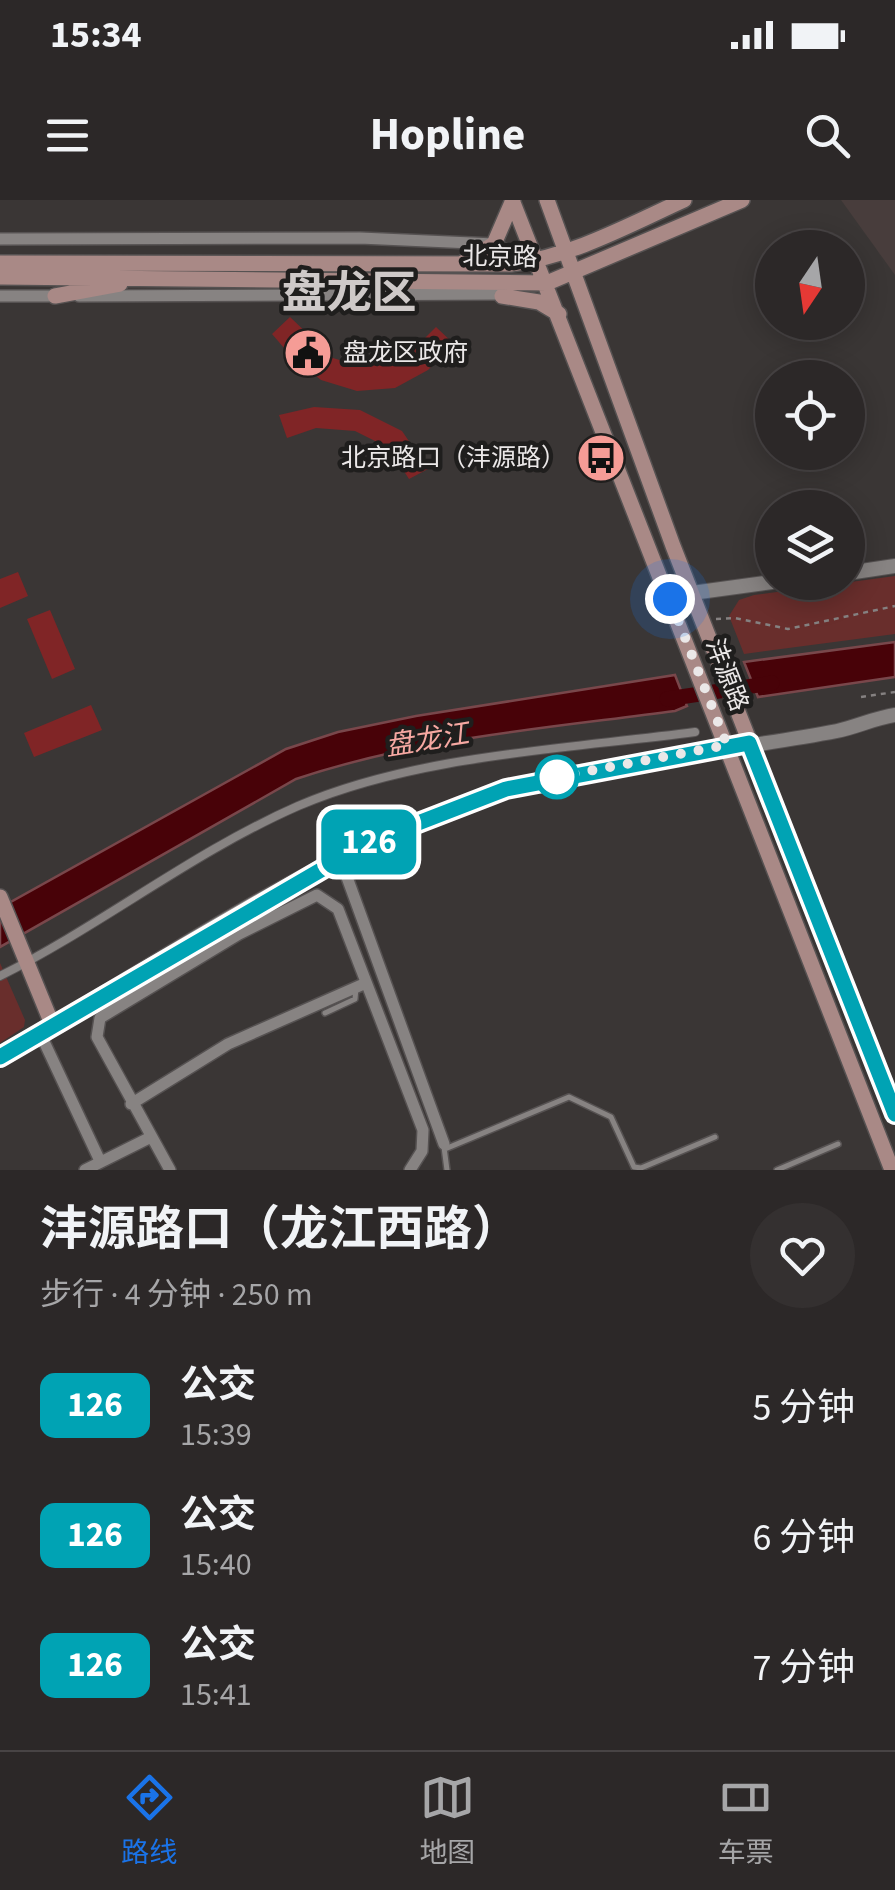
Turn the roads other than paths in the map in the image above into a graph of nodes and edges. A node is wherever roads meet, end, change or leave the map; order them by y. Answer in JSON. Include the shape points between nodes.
{"nodes":[{"id":1,"x":512,"y":200,"type":"edge"},
{"id":2,"x":548,"y":200,"type":"edge"},
{"id":3,"x":684,"y":200,"type":"edge"},
{"id":4,"x":742,"y":200,"type":"edge"},
{"id":5,"x":0,"y":238,"type":"edge"},
{"id":6,"x":494,"y":244,"type":"junction"},
{"id":7,"x":567,"y":250,"type":"junction"},
{"id":8,"x":534,"y":261,"type":"junction"},
{"id":9,"x":0,"y":263,"type":"edge"},
{"id":10,"x":459,"y":266,"type":"junction"},
{"id":11,"x":575,"y":275,"type":"junction"},
{"id":12,"x":157,"y":276,"type":"junction"},
{"id":13,"x":0,"y":278,"type":"edge"},
{"id":14,"x":539,"y":283,"type":"junction"},
{"id":15,"x":0,"y":296,"type":"edge"},
{"id":16,"x":55,"y":296,"type":"junction"},
{"id":17,"x":502,"y":296,"type":"junction"},
{"id":18,"x":560,"y":314,"type":"junction"},
{"id":19,"x":895,"y":566,"type":"edge"},
{"id":20,"x":865,"y":570,"type":"edge"},
{"id":21,"x":755,"y":584,"type":"edge"},
{"id":22,"x":692,"y":593,"type":"junction"},
{"id":23,"x":895,"y":715,"type":"edge"},
{"id":24,"x":694,"y":732,"type":"dead end"},
{"id":25,"x":749,"y":743,"type":"junction"},
{"id":26,"x":727,"y":745,"type":"junction"},
{"id":27,"x":340,"y":858,"type":"junction"},
{"id":28,"x":0,"y":897,"type":"edge"},
{"id":29,"x":26,"y":963,"type":"junction"},
{"id":30,"x":0,"y":976,"type":"edge"},
{"id":31,"x":361,"y":985,"type":"junction"},
{"id":32,"x":325,"y":1013,"type":"dead end"},
{"id":33,"x":46,"y":1029,"type":"junction"},
{"id":34,"x":0,"y":1057,"type":"edge"},
{"id":35,"x":131,"y":1104,"type":"junction"},
{"id":36,"x":895,"y":1114,"type":"edge"},
{"id":37,"x":151,"y":1137,"type":"junction"},
{"id":38,"x":715,"y":1137,"type":"dead end"},
{"id":39,"x":838,"y":1144,"type":"dead end"},
{"id":40,"x":444,"y":1146,"type":"junction"},
{"id":41,"x":100,"y":1161,"type":"junction"},
{"id":42,"x":85,"y":1170,"type":"edge"},
{"id":43,"x":170,"y":1170,"type":"edge"},
{"id":44,"x":410,"y":1170,"type":"edge"},
{"id":45,"x":447,"y":1170,"type":"edge"},
{"id":46,"x":777,"y":1170,"type":"edge"},
{"id":47,"x":892,"y":1170,"type":"edge"}],
"edges":[{"from":1,"to":6,"type":"main road"},
{"from":1,"to":8,"type":"main road","name":"沣源路"},
{"from":2,"to":7,"type":"main road","name":"沣源路"},
{"from":3,"to":7,"type":"main road","name":"北京路"},
{"from":4,"to":11,"type":"main road","name":"北京路"},
{"from":5,"to":6,"type":"street"},
{"from":6,"to":8,"type":"street"},
{"from":6,"to":10,"type":"main road"},
{"from":7,"to":8,"type":"main road","name":"北京路"},
{"from":7,"to":11,"type":"main road","name":"沣源路"},
{"from":8,"to":10,"type":"main road","name":"北京路"},
{"from":8,"to":14,"type":"main road","name":"沣源路"},
{"from":9,"to":10,"type":"main road","name":"北京路"},
{"from":11,"to":14,"type":"main road","name":"北京路"},
{"from":11,"to":22,"type":"main road","name":"沣源路"},
{"from":12,"to":13,"type":"main road","name":"北京路"},
{"from":12,"to":14,"type":"main road","name":"北京路"},
{"from":12,"to":16,"type":"main road"},
{"from":14,"to":17,"type":"street"},
{"from":14,"to":18,"type":"main road","name":"沣源路"},
{"from":15,"to":16,"type":"street"},
{"from":16,"to":17,"type":"street"},
{"from":17,"to":18,"type":"main road","via":[[539,302]]},
{"from":18,"to":26,"type":"main road","name":"沣源路"},
{"from":19,"to":20,"type":"street"},
{"from":21,"to":22,"type":"street"},
{"from":22,"to":25,"type":"main road","name":"沣源路"},
{"from":23,"to":25,"type":"street"},
{"from":24,"to":29,"type":"street","via":[[471,762],[344,788],[246,832]]},
{"from":25,"to":26,"type":"street"},
{"from":25,"to":36,"type":"main road","name":"沣源路"},
{"from":26,"to":27,"type":"street","via":[[506,789]]},
{"from":26,"to":47,"type":"main road","name":"沣源路"},
{"from":27,"to":33,"type":"street"},
{"from":27,"to":40,"type":"street"},
{"from":28,"to":29,"type":"main road"},
{"from":29,"to":30,"type":"street"},
{"from":29,"to":33,"type":"main road"},
{"from":31,"to":32,"type":"lane","via":[[356,999]]},
{"from":31,"to":35,"type":"street","via":[[228,1044]]},
{"from":31,"to":35,"type":"street","via":[[336,904],[306,897],[100,1018],[97,1037]]},
{"from":31,"to":44,"type":"street","via":[[423,1130],[422,1151]]},
{"from":33,"to":34,"type":"street"},
{"from":33,"to":41,"type":"street"},
{"from":35,"to":37,"type":"street"},
{"from":37,"to":41,"type":"street"},
{"from":37,"to":43,"type":"street"},
{"from":38,"to":40,"type":"lane","via":[[634,1167],[611,1117],[569,1098]]},
{"from":39,"to":46,"type":"lane"},
{"from":40,"to":45,"type":"lane"},
{"from":41,"to":42,"type":"street"}]}
